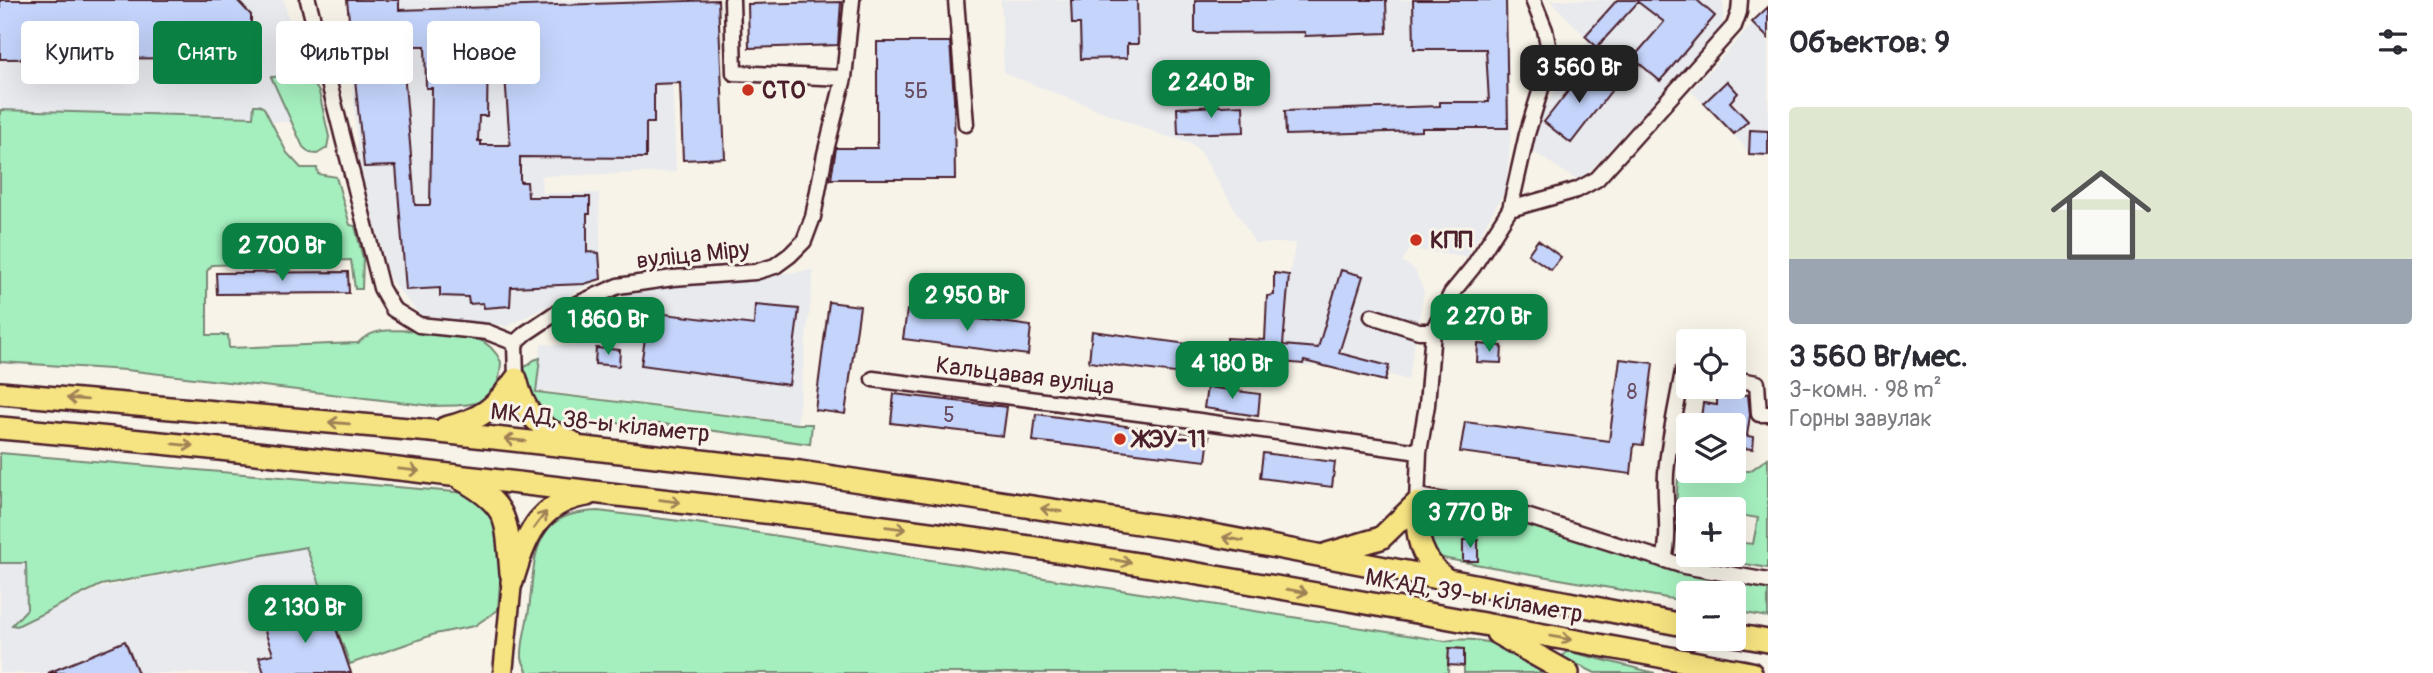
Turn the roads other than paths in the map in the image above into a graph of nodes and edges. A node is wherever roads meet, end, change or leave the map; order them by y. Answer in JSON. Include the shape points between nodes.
{"nodes":[{"id":1,"x":308,"y":0,"type":"edge"},
{"id":2,"x":732,"y":0,"type":"edge"},
{"id":3,"x":852,"y":0,"type":"edge"},
{"id":4,"x":957,"y":0,"type":"edge"},
{"id":5,"x":1533,"y":0,"type":"edge"},
{"id":6,"x":1741,"y":0,"type":"edge"},
{"id":7,"x":844,"y":78,"type":"junction"},
{"id":8,"x":966,"y":124,"type":"dead end"},
{"id":9,"x":1510,"y":209,"type":"junction"},
{"id":10,"x":1372,"y":316,"type":"dead end"},
{"id":11,"x":1433,"y":331,"type":"junction"},
{"id":12,"x":515,"y":343,"type":"junction"},
{"id":13,"x":516,"y":379,"type":"junction"},
{"id":14,"x":873,"y":379,"type":"dead end"},
{"id":15,"x":1746,"y":381,"type":"edge"},
{"id":16,"x":0,"y":393,"type":"edge"},
{"id":17,"x":1678,"y":399,"type":"edge"},
{"id":18,"x":1768,"y":414,"type":"edge"},
{"id":19,"x":0,"y":428,"type":"edge"},
{"id":20,"x":431,"y":430,"type":"junction"},
{"id":21,"x":583,"y":448,"type":"junction"},
{"id":22,"x":1419,"y":452,"type":"junction"},
{"id":23,"x":453,"y":475,"type":"junction"},
{"id":24,"x":602,"y":493,"type":"junction"},
{"id":25,"x":1417,"y":499,"type":"junction"},
{"id":26,"x":1192,"y":531,"type":"joint"},
{"id":27,"x":1322,"y":555,"type":"junction"},
{"id":28,"x":1664,"y":560,"type":"junction"},
{"id":29,"x":1447,"y":581,"type":"junction"},
{"id":30,"x":512,"y":582,"type":"junction"},
{"id":31,"x":1768,"y":582,"type":"edge"},
{"id":32,"x":1470,"y":621,"type":"junction"},
{"id":33,"x":1676,"y":624,"type":"edge"},
{"id":34,"x":1746,"y":637,"type":"edge"},
{"id":35,"x":1768,"y":641,"type":"edge"},
{"id":36,"x":503,"y":673,"type":"edge"},
{"id":37,"x":1568,"y":673,"type":"edge"},
{"id":38,"x":1751,"y":673,"type":"edge"}],
"edges":[{"from":1,"to":12,"type":"street","via":[[381,288],[393,309],[419,325],[487,332]]},
{"from":2,"to":7,"type":"street","via":[[733,74]]},
{"from":3,"to":7,"type":"street","name":"вуліца Міру"},
{"from":4,"to":8,"type":"street"},
{"from":5,"to":9,"type":"street","via":[[1545,30],[1548,66]]},
{"from":6,"to":9,"type":"street","via":[[1734,26],[1597,179],[1577,190]]},
{"from":7,"to":12,"type":"street","name":"вуліца Міру","via":[[813,217],[804,241],[790,255],[755,272],[618,286],[553,315]]},
{"from":9,"to":11,"type":"street","via":[[1451,294]]},
{"from":10,"to":11,"type":"street"},
{"from":11,"to":22,"type":"street"},
{"from":12,"to":13,"type":"street"},
{"from":13,"to":20,"type":"highway","via":[[498,403],[482,414]]},
{"from":13,"to":21,"type":"highway","via":[[524,407],[537,422]]},
{"from":14,"to":22,"type":"street","name":"Кальцавая вуліца"},
{"from":15,"to":18,"type":"street","via":[[1757,383],[1759,414]]},
{"from":20,"to":16,"type":"highway","name":"МКАД, 38-ы кіламетр","one_way":true},
{"from":17,"to":28,"type":"street","via":[[1666,473]]},
{"from":19,"to":23,"type":"highway","one_way":true},
{"from":21,"to":20,"type":"highway","name":"МКАД, 38-ы кіламетр","one_way":true},
{"from":26,"to":21,"type":"highway","name":"МКАД, 38-ы кіламетр","one_way":true,"via":[[800,472]]},
{"from":22,"to":25,"type":"street"},
{"from":23,"to":24,"type":"highway"},
{"from":23,"to":30,"type":"highway","via":[[492,500],[503,514],[509,532]]},
{"from":30,"to":24,"type":"highway","one_way":true,"via":[[543,513],[577,496]]},
{"from":24,"to":32,"type":"highway","name":"МКАД, 39-ы кіламетр","one_way":true,"via":[[853,522],[1093,557]]},
{"from":25,"to":27,"type":"highway","via":[[1381,538]]},
{"from":25,"to":28,"type":"street","via":[[1523,515]]},
{"from":25,"to":29,"type":"highway","via":[[1418,540],[1434,571]]},
{"from":27,"to":26,"type":"highway","name":"МКАД, 39-ы кіламетр","one_way":true},
{"from":27,"to":29,"type":"highway","name":"МКАД, 39-ы кіламетр"},
{"from":28,"to":31,"type":"street"},
{"from":29,"to":33,"type":"highway","name":"МКАД, 39-ы кіламетр"},
{"from":30,"to":36,"type":"main road"},
{"from":32,"to":37,"type":"highway"},
{"from":32,"to":38,"type":"highway","name":"МКАД, 39-ы кіламетр","one_way":true},
{"from":34,"to":35,"type":"highway"}]}
